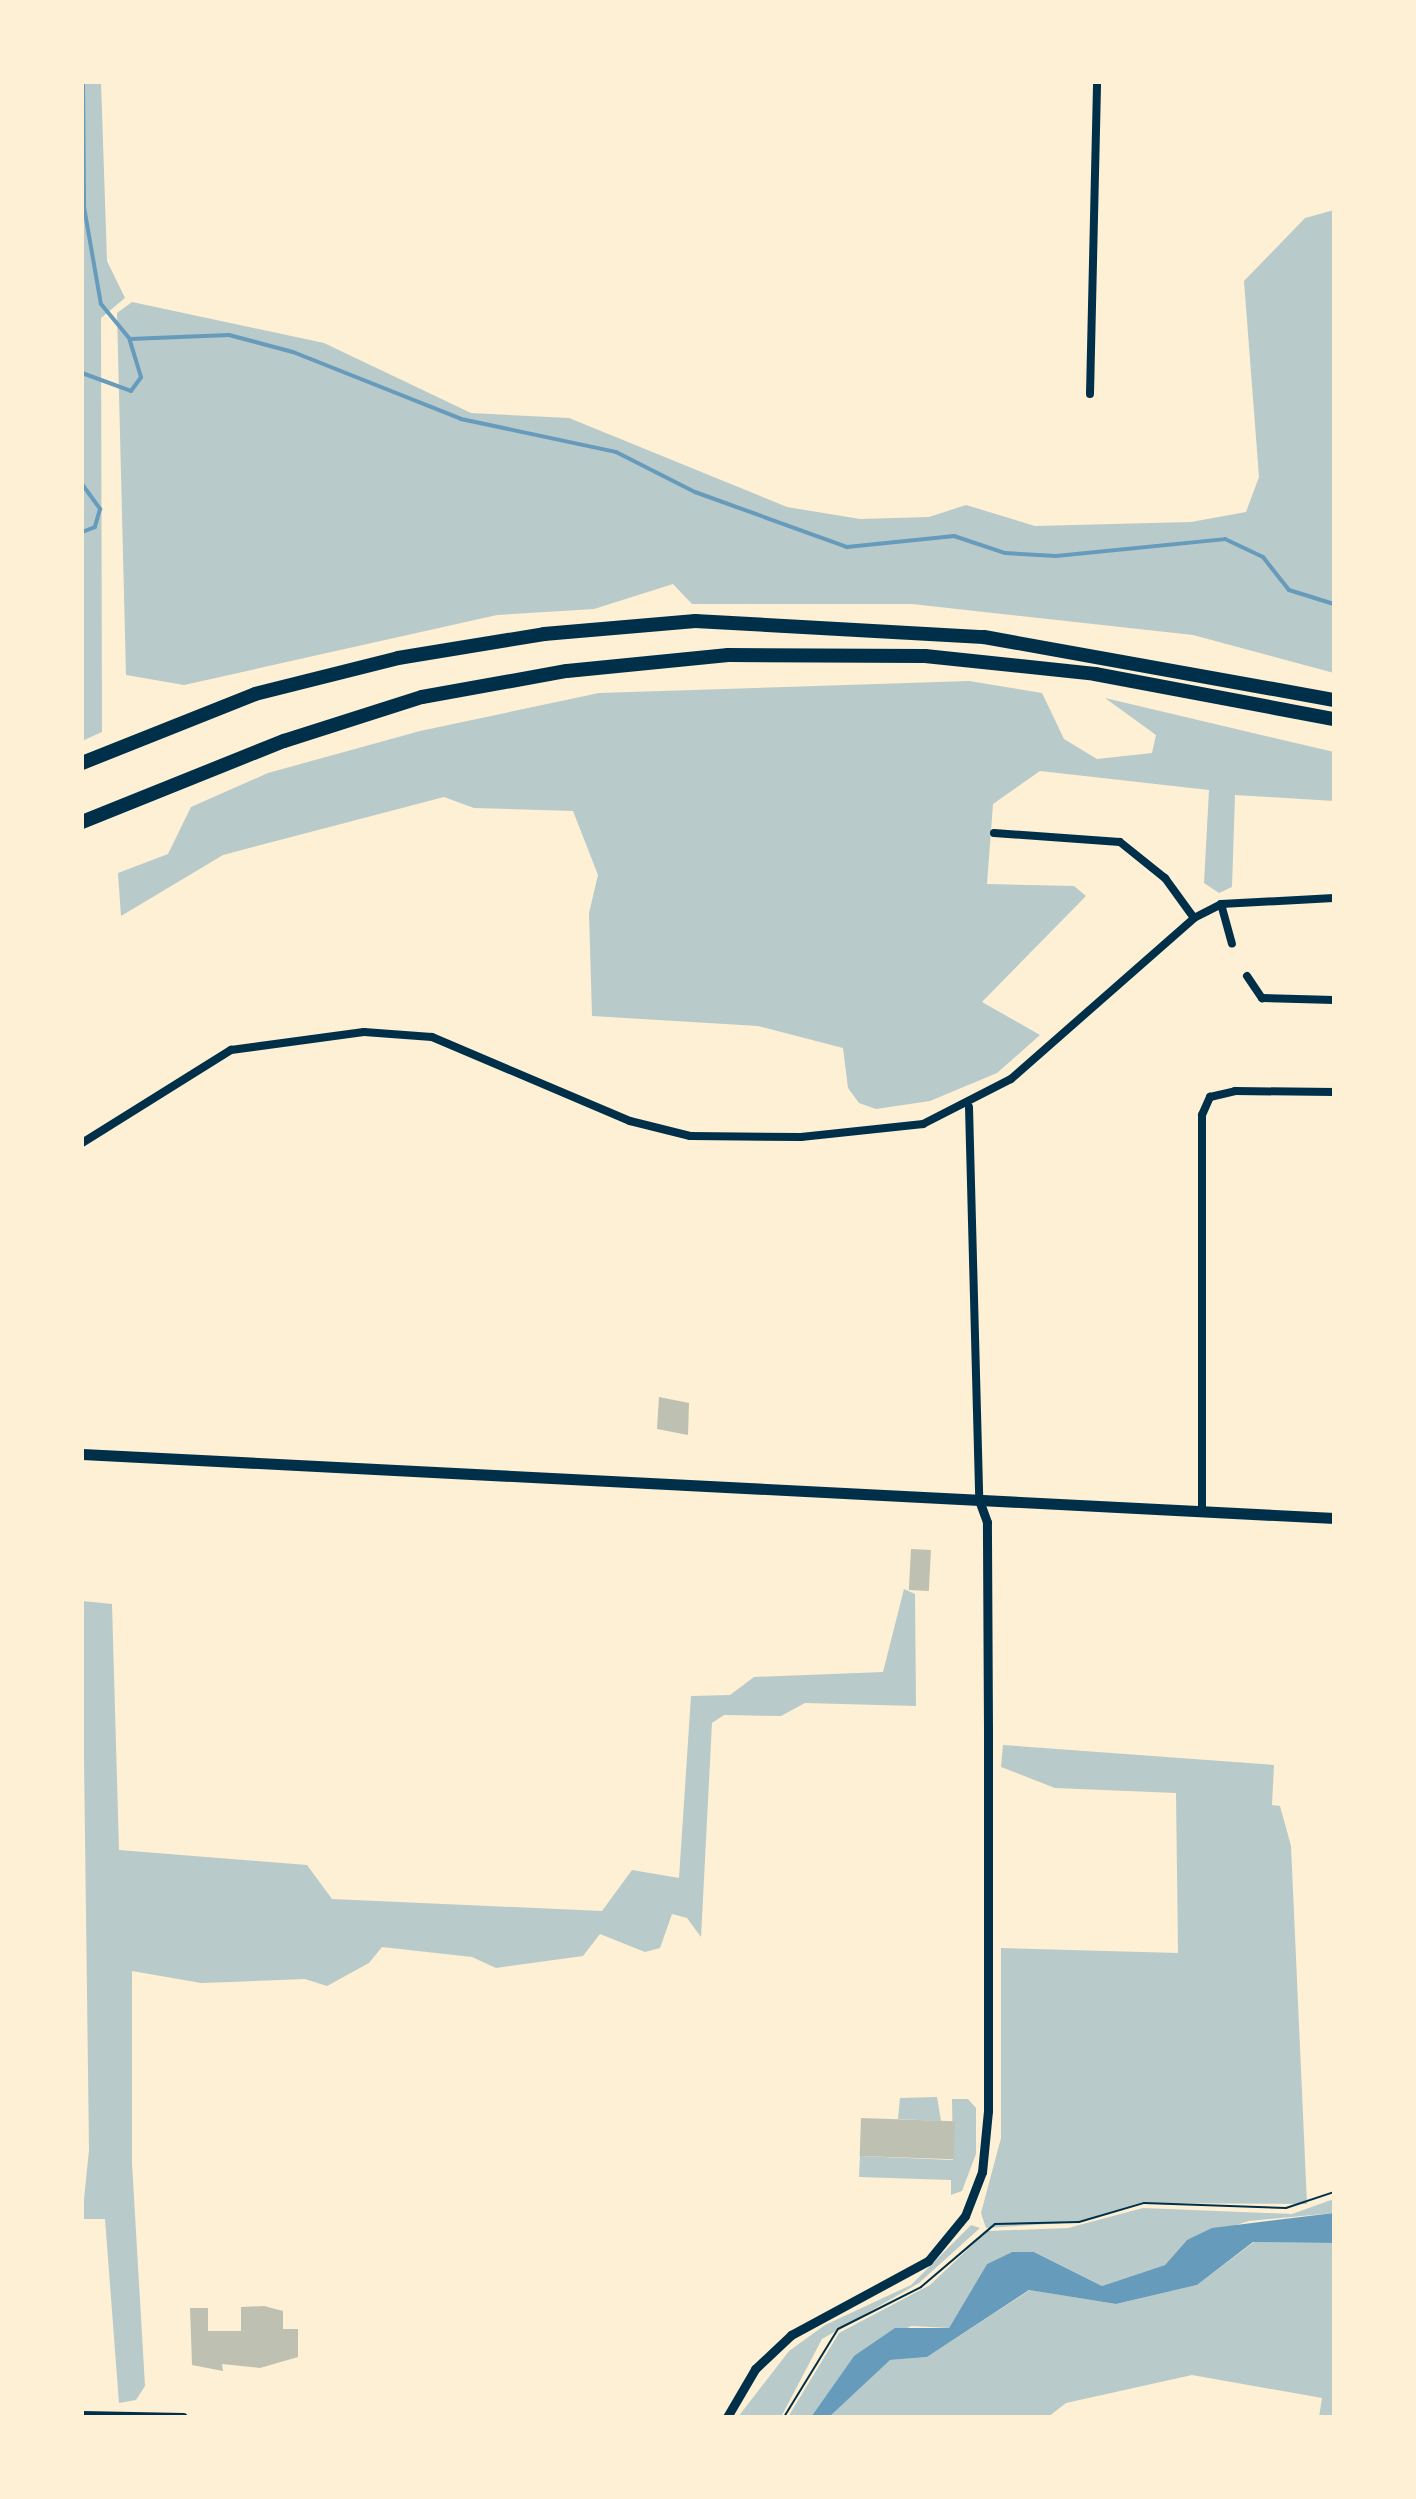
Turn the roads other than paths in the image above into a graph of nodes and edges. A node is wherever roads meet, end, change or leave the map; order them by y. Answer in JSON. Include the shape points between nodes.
{"nodes":[{"id":1,"x":1097,"y":82,"type":"edge"},
{"id":2,"x":1090,"y":394,"type":"dead end"},
{"id":3,"x":1334,"y":700,"type":"edge"},
{"id":4,"x":1334,"y":722,"type":"edge"},
{"id":5,"x":82,"y":763,"type":"edge"},
{"id":6,"x":82,"y":822,"type":"edge"},
{"id":7,"x":994,"y":833,"type":"dead end"},
{"id":8,"x":1334,"y":898,"type":"edge"},
{"id":9,"x":1221,"y":904,"type":"junction"},
{"id":10,"x":1194,"y":918,"type":"junction"},
{"id":11,"x":1232,"y":944,"type":"dead end"},
{"id":12,"x":1247,"y":976,"type":"dead end"},
{"id":13,"x":1334,"y":1000,"type":"edge"},
{"id":14,"x":1334,"y":1092,"type":"edge"},
{"id":15,"x":969,"y":1107,"type":"junction"},
{"id":16,"x":82,"y":1143,"type":"edge"},
{"id":17,"x":82,"y":1454,"type":"edge"},
{"id":18,"x":979,"y":1500,"type":"junction"},
{"id":19,"x":1202,"y":1511,"type":"junction"},
{"id":20,"x":1334,"y":1518,"type":"edge"},
{"id":21,"x":82,"y":2415,"type":"edge"},
{"id":22,"x":183,"y":2417,"type":"edge"},
{"id":23,"x":727,"y":2417,"type":"edge"}],
"edges":[{"from":1,"to":2,"type":"street"},
{"from":3,"to":5,"type":"highway","via":[[984,637],[695,621],[544,634],[398,658],[255,694]]},
{"from":4,"to":6,"type":"highway","via":[[1095,674],[925,656],[728,655],[567,671],[422,697],[284,741]]},
{"from":7,"to":10,"type":"street","via":[[1120,842],[1165,878]]},
{"from":8,"to":9,"type":"street"},
{"from":9,"to":10,"type":"street"},
{"from":9,"to":11,"type":"street"},
{"from":10,"to":15,"type":"street","via":[[1011,1079]]},
{"from":12,"to":13,"type":"street","via":[[1262,998]]},
{"from":14,"to":19,"type":"street","via":[[1235,1091],[1210,1097],[1202,1115]]},
{"from":15,"to":16,"type":"street","via":[[923,1124],[801,1137],[690,1136],[630,1121],[432,1037],[364,1032],[231,1050]]},
{"from":15,"to":18,"type":"street"},
{"from":17,"to":18,"type":"main road"},
{"from":18,"to":19,"type":"main road"},
{"from":18,"to":23,"type":"street","via":[[987,1522],[988,2080],[982,2172],[947,2241],[905,2279],[791,2335],[755,2369]]},
{"from":19,"to":20,"type":"main road"},
{"from":21,"to":22,"type":"street"}]}
